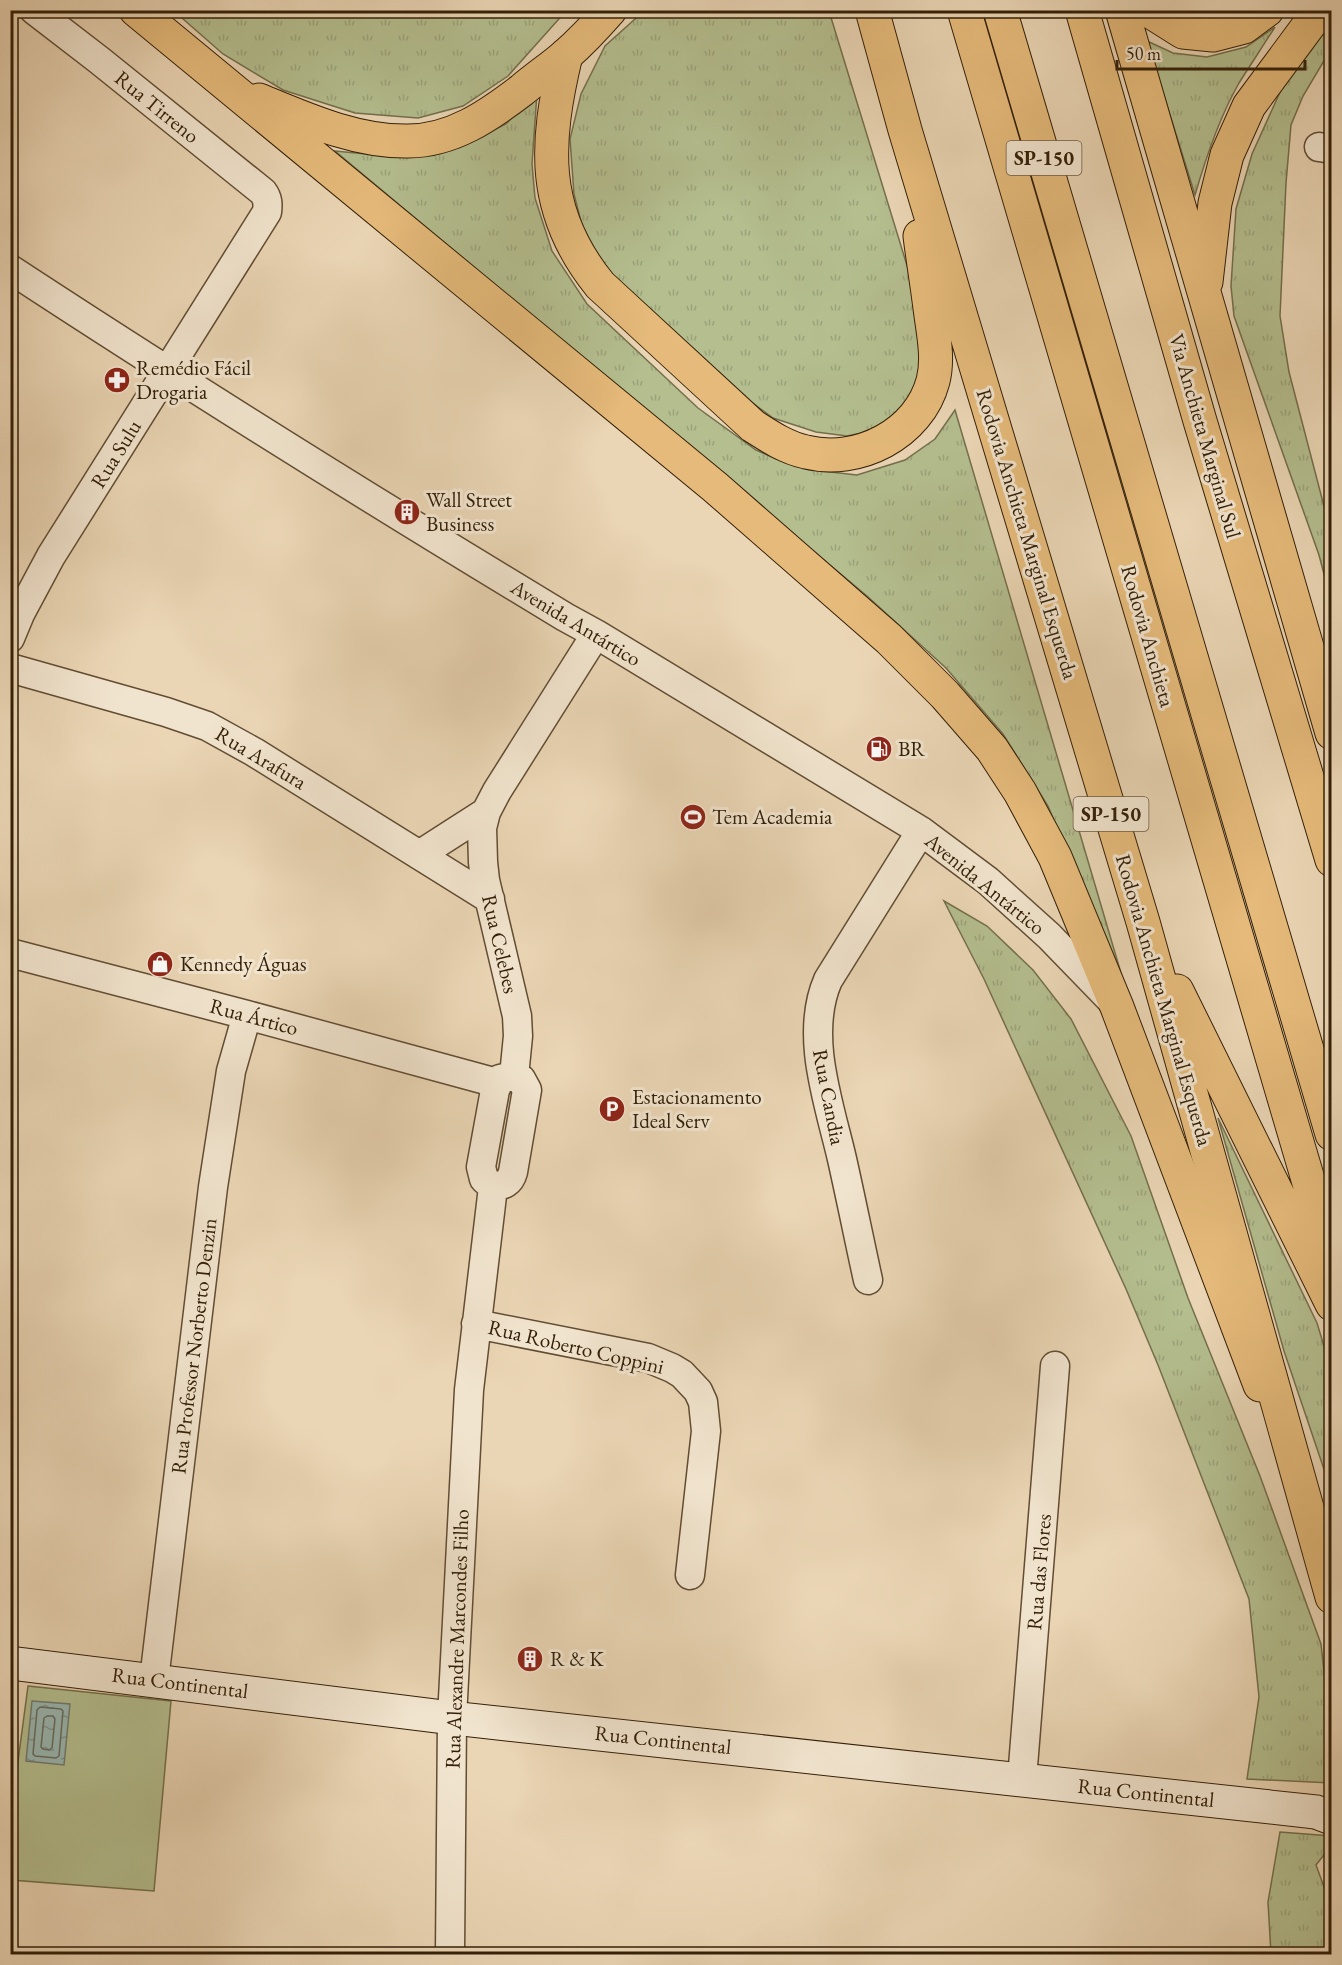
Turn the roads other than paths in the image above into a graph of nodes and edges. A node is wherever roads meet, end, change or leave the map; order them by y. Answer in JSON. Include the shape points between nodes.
{"nodes":[{"id":1,"x":34,"y":10,"type":"edge"},
{"id":2,"x":136,"y":10,"type":"edge"},
{"id":3,"x":610,"y":10,"type":"edge"},
{"id":4,"x":872,"y":10,"type":"edge"},
{"id":5,"x":964,"y":10,"type":"edge"},
{"id":6,"x":1000,"y":10,"type":"edge"},
{"id":7,"x":1082,"y":10,"type":"edge"},
{"id":8,"x":1122,"y":10,"type":"edge"},
{"id":9,"x":1148,"y":10,"type":"edge"},
{"id":10,"x":1267,"y":10,"type":"edge"},
{"id":11,"x":1320,"y":10,"type":"edge"},
{"id":12,"x":566,"y":55,"type":"junction"},
{"id":13,"x":227,"y":86,"type":"junction"},
{"id":14,"x":905,"y":130,"type":"junction"},
{"id":15,"x":267,"y":212,"type":"joint"},
{"id":16,"x":10,"y":269,"type":"edge"},
{"id":17,"x":1204,"y":296,"type":"junction"},
{"id":18,"x":168,"y":372,"type":"junction"},
{"id":19,"x":596,"y":634,"type":"junction"},
{"id":20,"x":10,"y":638,"type":"edge"},
{"id":21,"x":10,"y":668,"type":"edge"},
{"id":22,"x":1332,"y":733,"type":"edge"},
{"id":23,"x":486,"y":812,"type":"junction"},
{"id":24,"x":921,"y":831,"type":"junction"},
{"id":25,"x":419,"y":855,"type":"junction"},
{"id":26,"x":1332,"y":860,"type":"edge"},
{"id":27,"x":490,"y":899,"type":"junction"},
{"id":28,"x":1143,"y":922,"type":"junction"},
{"id":29,"x":10,"y":953,"type":"edge"},
{"id":30,"x":1117,"y":1007,"type":"junction"},
{"id":31,"x":247,"y":1015,"type":"junction"},
{"id":32,"x":506,"y":1079,"type":"junction"},
{"id":33,"x":1332,"y":1134,"type":"edge"},
{"id":34,"x":1332,"y":1261,"type":"edge"},
{"id":35,"x":868,"y":1280,"type":"dead end"},
{"id":36,"x":1332,"y":1304,"type":"edge"},
{"id":37,"x":476,"y":1324,"type":"junction"},
{"id":38,"x":1055,"y":1366,"type":"dead end"},
{"id":39,"x":1304,"y":1502,"type":"junction"},
{"id":40,"x":690,"y":1575,"type":"dead end"},
{"id":41,"x":1332,"y":1597,"type":"edge"},
{"id":42,"x":10,"y":1663,"type":"edge"},
{"id":43,"x":154,"y":1680,"type":"junction"},
{"id":44,"x":452,"y":1718,"type":"junction"},
{"id":45,"x":1022,"y":1779,"type":"junction"},
{"id":46,"x":1326,"y":1813,"type":"edge"},
{"id":47,"x":450,"y":1954,"type":"edge"}],
"edges":[{"from":1,"to":15,"type":"street","name":"Rua Tirreno","via":[[262,192],[267,197]]},
{"from":2,"to":13,"type":"main road"},
{"from":3,"to":12,"type":"main road"},
{"from":4,"to":14,"type":"main road","number":"SP-150"},
{"from":5,"to":34,"type":"main road","name":"Rodovia Anchieta","number":"SP-150"},
{"from":6,"to":33,"type":"main road","name":"Rodovia Anchieta","number":"SP-150"},
{"from":7,"to":26,"type":"main road","name":"Via Anchieta Marginal Sul"},
{"from":8,"to":17,"type":"main road"},
{"from":9,"to":10,"type":"main road","via":[[1183,33],[1213,36],[1244,27]]},
{"from":11,"to":17,"type":"main road","via":[[1249,106],[1227,154],[1215,203]]},
{"from":12,"to":13,"type":"main road","via":[[478,122],[424,141],[390,141],[336,129]]},
{"from":12,"to":14,"type":"main road","via":[[551,144],[552,185],[563,225],[584,265],[600,285],[753,426],[770,438],[807,453],[849,453],[887,440],[921,409],[933,380],[934,338]]},
{"from":13,"to":30,"type":"main road","via":[[716,487],[889,639],[945,695],[992,749],[1020,792],[1055,857]]},
{"from":14,"to":28,"type":"main road","name":"Rodovia Anchieta Marginal Esquerda","number":"SP-150"},
{"from":15,"to":18,"type":"street","name":"Rua Sulu"},
{"from":16,"to":18,"type":"street","name":"Avenida Antártico"},
{"from":17,"to":22,"type":"main road"},
{"from":18,"to":19,"type":"street","name":"Avenida Antártico"},
{"from":18,"to":20,"type":"street","name":"Rua Sulu","via":[[51,556]]},
{"from":19,"to":23,"type":"street","name":"Rua Celebes"},
{"from":19,"to":24,"type":"street","name":"Avenida Antártico"},
{"from":21,"to":25,"type":"street","name":"Rua Arafura","via":[[207,726]]},
{"from":23,"to":25,"type":"street","name":"Rua Celebes"},
{"from":23,"to":27,"type":"street","name":"Rua Celebes","via":[[482,842]]},
{"from":24,"to":30,"type":"street","name":"Avenida Antártico","via":[[988,882],[1049,936]]},
{"from":24,"to":35,"type":"street","name":"Rua Candia","via":[[828,980],[819,1013],[819,1058]]},
{"from":25,"to":27,"type":"street","name":"Rua Arafura"},
{"from":27,"to":32,"type":"street","name":"Rua Celebes","via":[[517,1016],[518,1036]]},
{"from":28,"to":36,"type":"main road"},
{"from":28,"to":39,"type":"main road","name":"Rodovia Anchieta Marginal Esquerda","number":"SP-150"},
{"from":29,"to":31,"type":"street","name":"Rua Ártico"},
{"from":30,"to":39,"type":"main road"},
{"from":31,"to":32,"type":"street","name":"Rua Ártico"},
{"from":31,"to":43,"type":"street","name":"Rua Professor Norberto Denzin","via":[[231,1071],[213,1187]]},
{"from":32,"to":37,"type":"street","name":"Rua Celebes","via":[[481,1167],[484,1179],[493,1187]]},
{"from":37,"to":40,"type":"street","name":"Rua Roberto Coppini","via":[[648,1358],[691,1382],[703,1402],[706,1431]]},
{"from":37,"to":44,"type":"street","name":"Rua Alexandre Marcondes Filho"},
{"from":38,"to":45,"type":"street","name":"Rua das Flores"},
{"from":39,"to":41,"type":"main road","name":"Rodovia Anchieta Marginal Esquerda","number":"SP-150"},
{"from":42,"to":43,"type":"street","name":"Rua Continental"},
{"from":43,"to":44,"type":"street","name":"Rua Continental"},
{"from":44,"to":45,"type":"street","name":"Rua Continental"},
{"from":44,"to":47,"type":"street","name":"Rua Alexandre Marcondes Filho"},
{"from":45,"to":46,"type":"street","name":"Rua Continental"}]}
